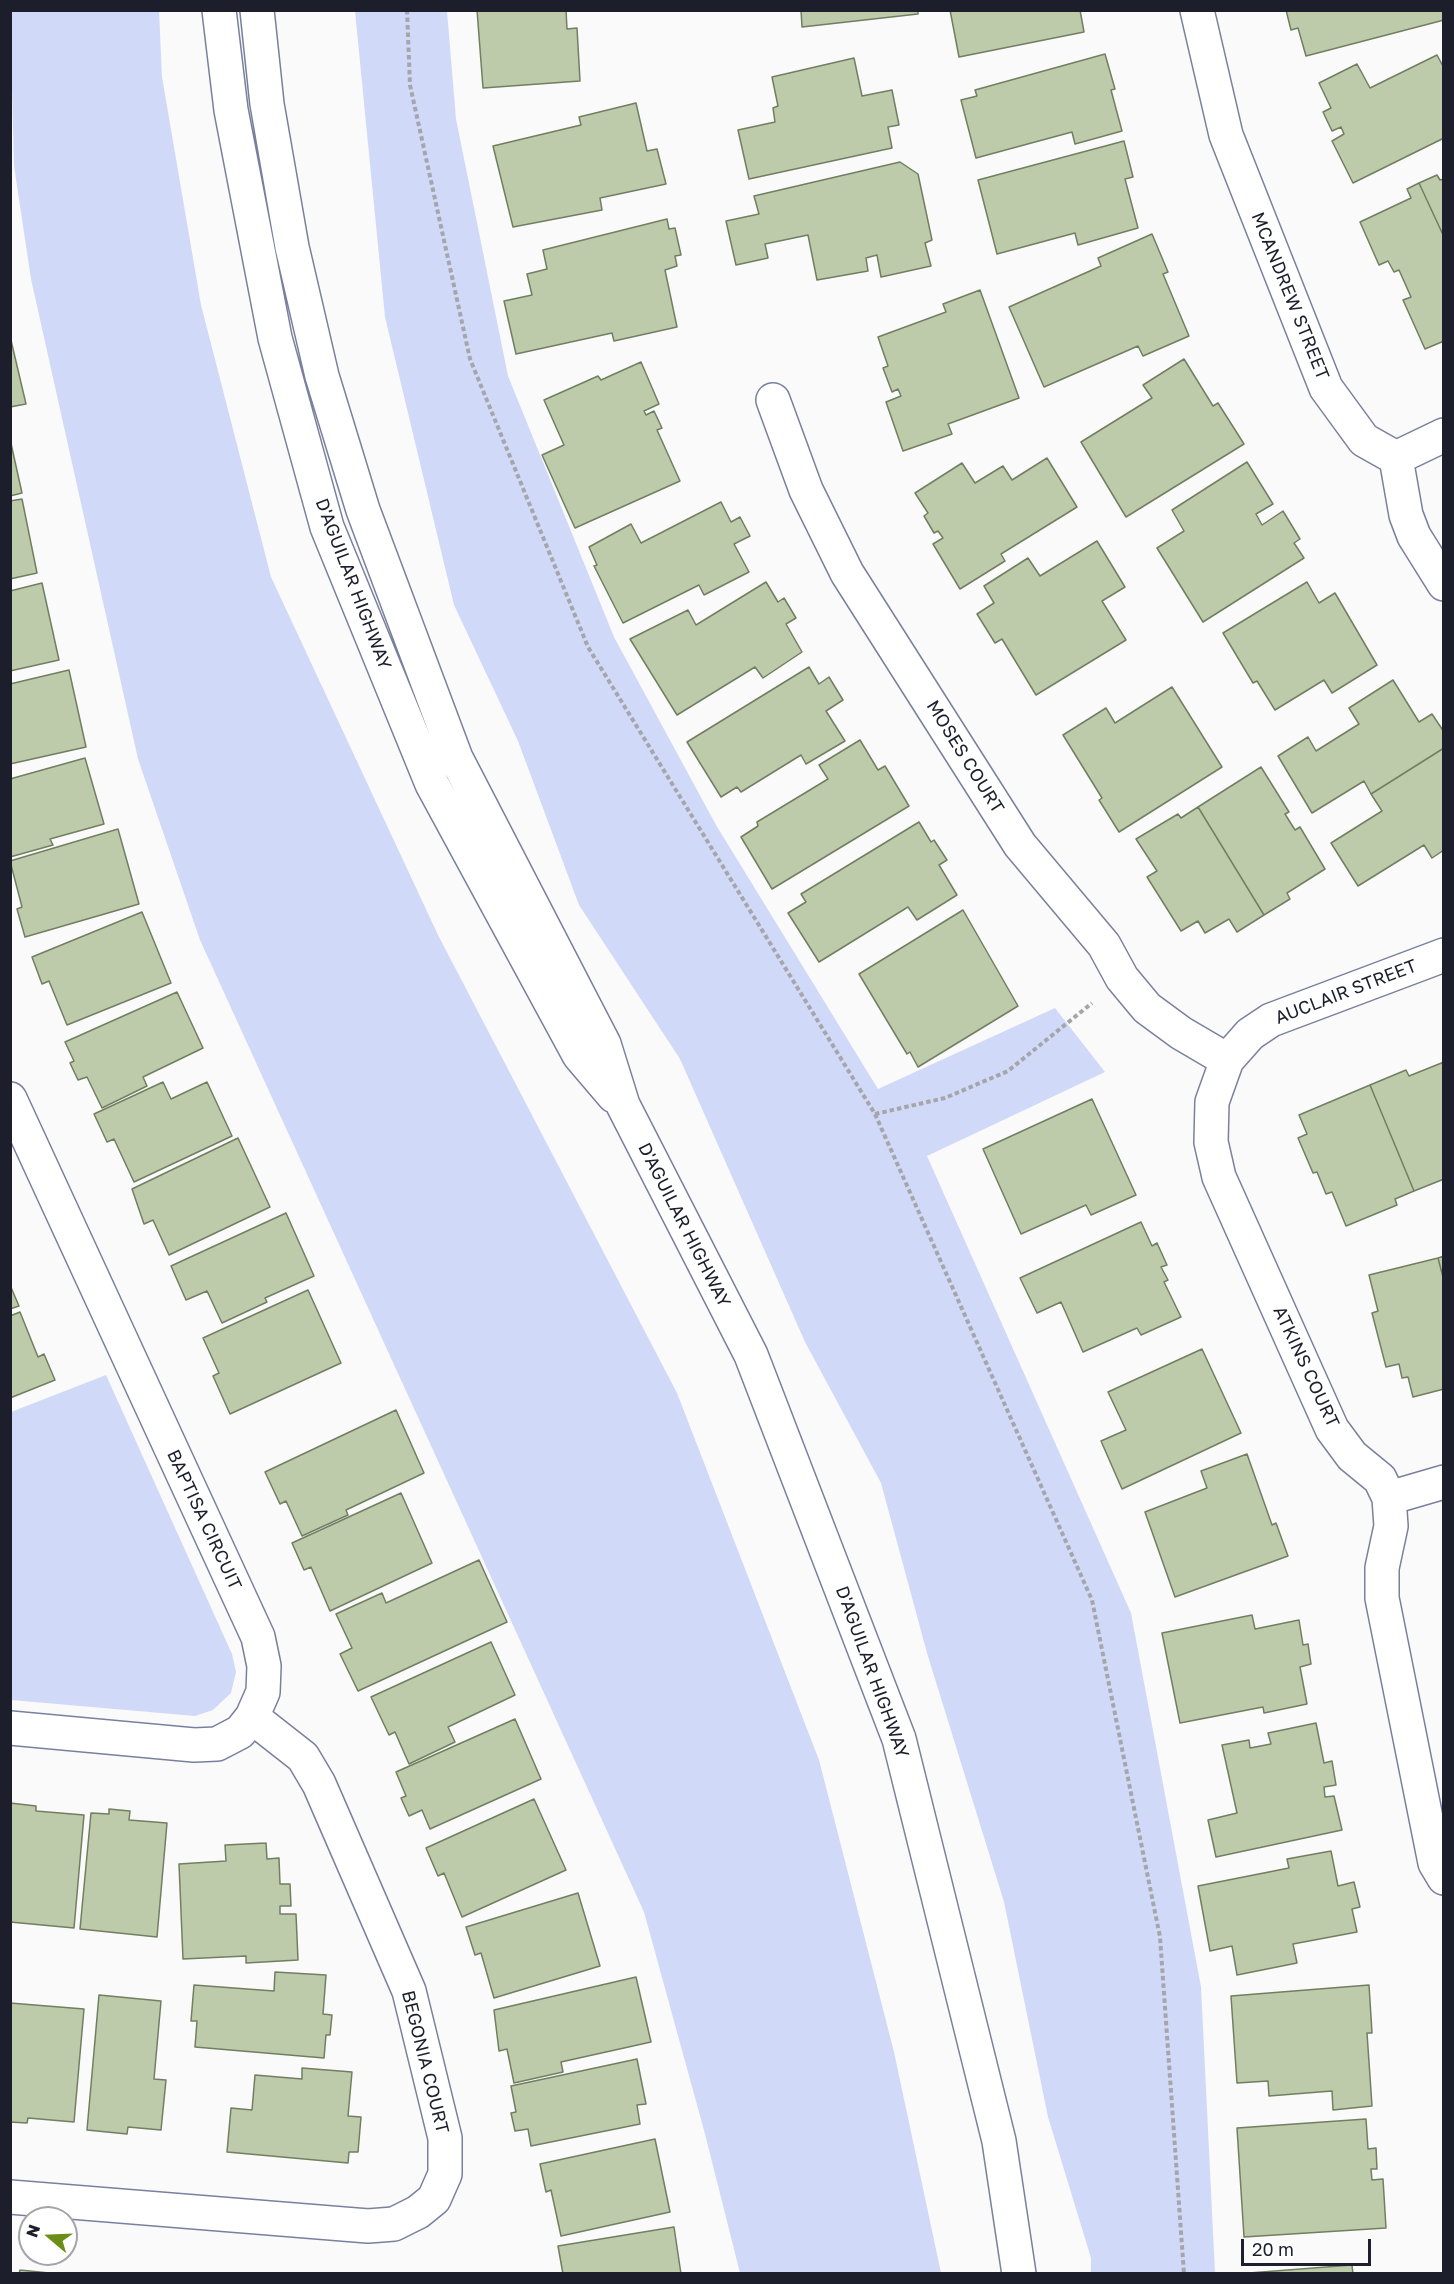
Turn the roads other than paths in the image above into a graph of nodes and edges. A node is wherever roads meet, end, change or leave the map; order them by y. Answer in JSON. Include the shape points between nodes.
{"nodes":[{"id":1,"x":219,"y":10,"type":"edge"},
{"id":2,"x":257,"y":10,"type":"edge"},
{"id":3,"x":1197,"y":10,"type":"edge"},
{"id":4,"x":773,"y":400,"type":"dead end"},
{"id":5,"x":1443,"y":435,"type":"edge"},
{"id":6,"x":1396,"y":458,"type":"junction"},
{"id":7,"x":1443,"y":584,"type":"edge"},
{"id":8,"x":1443,"y":955,"type":"edge"},
{"id":9,"x":1227,"y":1060,"type":"junction"},
{"id":10,"x":10,"y":1099,"type":"edge"},
{"id":11,"x":623,"y":1106,"type":"junction"},
{"id":12,"x":1443,"y":1482,"type":"edge"},
{"id":13,"x":1389,"y":1498,"type":"junction"},
{"id":14,"x":252,"y":1717,"type":"junction"},
{"id":15,"x":10,"y":1728,"type":"edge"},
{"id":16,"x":1443,"y":1878,"type":"edge"},
{"id":17,"x":10,"y":2197,"type":"edge"},
{"id":18,"x":1019,"y":2274,"type":"edge"}],
"edges":[{"from":1,"to":11,"type":"main road","name":"D'AGUILAR HIGHWAY","via":[[231,110],[275,338],[327,527],[432,784],[579,1055]]},
{"from":2,"to":11,"type":"main road","name":"D'AGUILAR HIGHWAY","via":[[267,104],[292,247],[322,376],[363,510],[456,758],[604,1044]]},
{"from":3,"to":6,"type":"main road","name":"MCANDREW STREET","via":[[1226,135],[1326,388],[1364,440]]},
{"from":4,"to":9,"type":"main road","name":"MOSES COURT","via":[[806,490],[847,573],[1020,845],[1104,945],[1122,978],[1146,1008]]},
{"from":5,"to":6,"type":"main road"},
{"from":6,"to":7,"type":"main road","via":[[1406,515]]},
{"from":8,"to":9,"type":"main road","name":"AUCLAIR STREET","via":[[1271,1020],[1250,1034]]},
{"from":9,"to":13,"type":"main road","name":"ATKINS COURT","via":[[1212,1102],[1210,1142],[1219,1177],[1332,1428],[1352,1456],[1380,1479]]},
{"from":10,"to":14,"type":"main road","name":"BAPTISA CIRCUIT","via":[[258,1637],[264,1666],[263,1692]]},
{"from":11,"to":18,"type":"main road","name":"D'AGUILAR HIGHWAY","via":[[751,1355],[899,1739],[999,2142]]},
{"from":12,"to":13,"type":"main road"},
{"from":13,"to":16,"type":"main road","name":"ATKINS COURT","via":[[1391,1526],[1382,1568],[1382,1598],[1436,1863]]},
{"from":14,"to":15,"type":"main road","name":"BAPTISA CIRCUIT","via":[[240,1732],[217,1744]]},
{"from":14,"to":17,"type":"main road","name":"BEGONIA COURT","via":[[303,1757],[410,1991],[445,2138],[445,2174],[434,2199],[394,2224],[368,2226]]}]}
